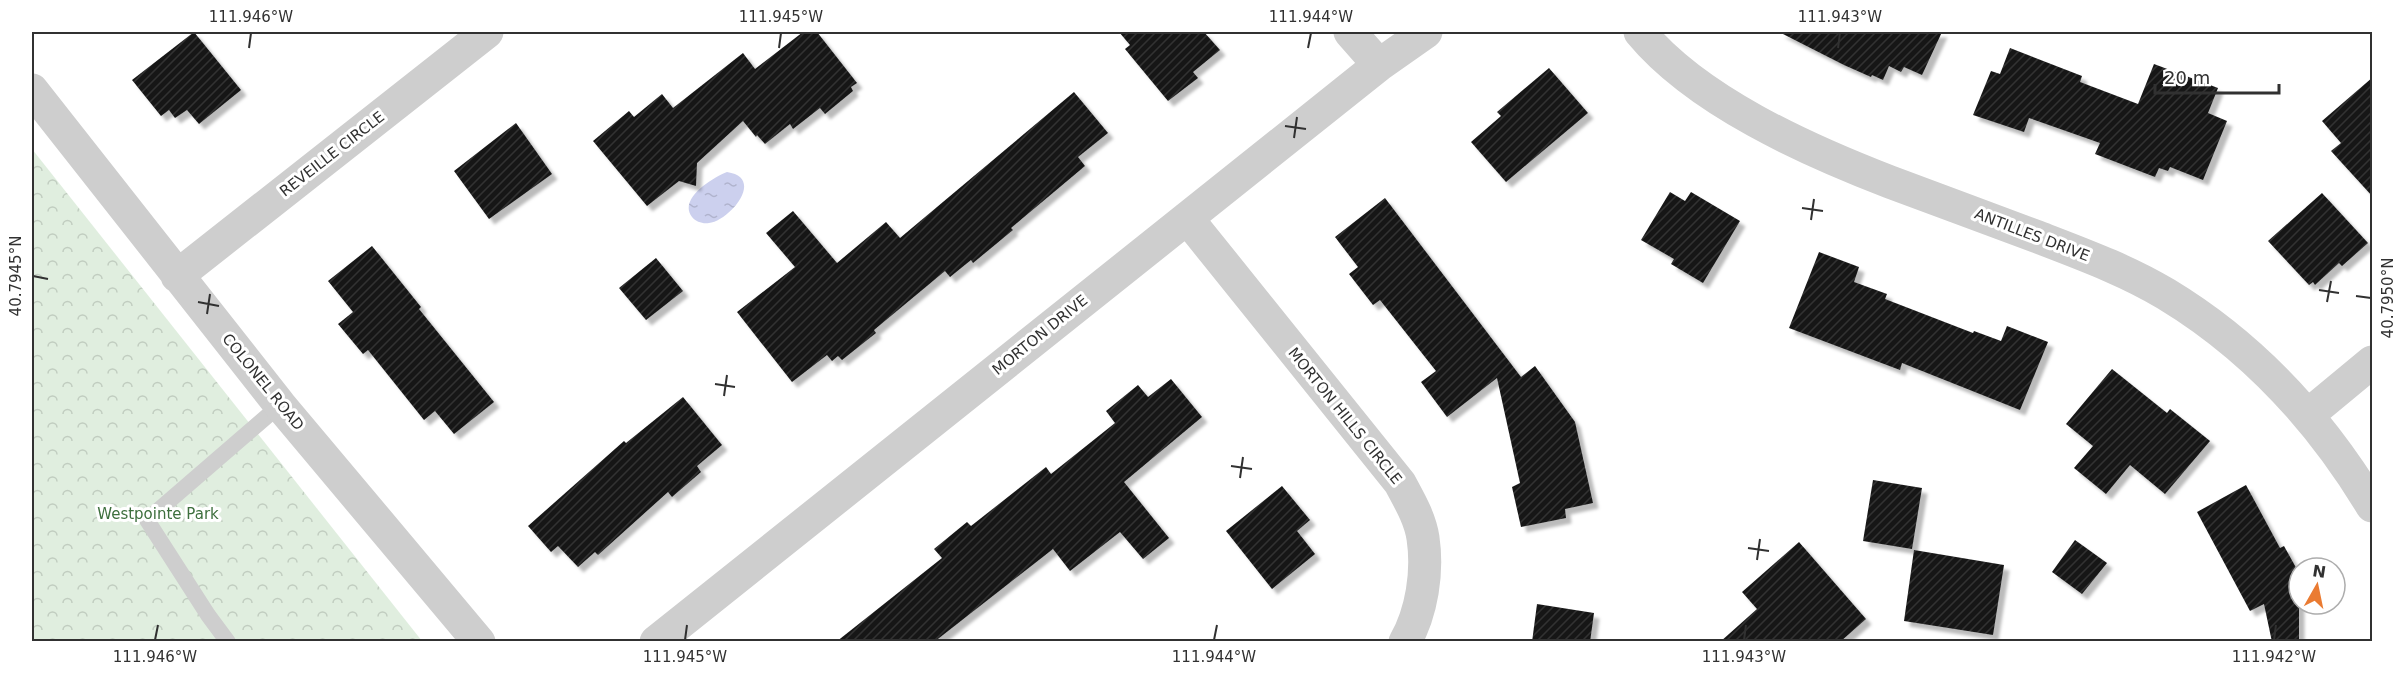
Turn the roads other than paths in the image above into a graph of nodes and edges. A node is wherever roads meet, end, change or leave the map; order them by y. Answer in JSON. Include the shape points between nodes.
{"nodes":[{"id":1,"x":487,"y":32,"type":"edge"},
{"id":2,"x":1350,"y":32,"type":"edge"},
{"id":3,"x":1426,"y":32,"type":"edge"},
{"id":4,"x":1640,"y":32,"type":"edge"},
{"id":5,"x":1379,"y":65,"type":"junction"},
{"id":6,"x":32,"y":90,"type":"edge"},
{"id":7,"x":1187,"y":218,"type":"junction"},
{"id":8,"x":177,"y":276,"type":"junction"},
{"id":9,"x":2373,"y":362,"type":"edge"},
{"id":10,"x":280,"y":405,"type":"junction"},
{"id":11,"x":2308,"y":415,"type":"junction"},
{"id":12,"x":2373,"y":506,"type":"edge"},
{"id":13,"x":228,"y":642,"type":"edge"},
{"id":14,"x":479,"y":642,"type":"edge"},
{"id":15,"x":656,"y":642,"type":"edge"},
{"id":16,"x":1405,"y":642,"type":"edge"}],
"edges":[{"from":1,"to":8,"type":"street","name":"REVEILLE CIRCLE"},
{"from":2,"to":5,"type":"street"},
{"from":3,"to":5,"type":"street","name":"MORTON DRIVE"},
{"from":4,"to":11,"type":"street","name":"ANTILLES DRIVE","via":[[1677,67],[1777,133],[1838,162],[2109,265],[2165,293],[2222,332]]},
{"from":5,"to":7,"type":"street","name":"MORTON DRIVE"},
{"from":6,"to":8,"type":"street","name":"COLONEL ROAD"},
{"from":7,"to":15,"type":"street","name":"MORTON DRIVE"},
{"from":7,"to":16,"type":"street","name":"MORTON HILLS CIRCLE","via":[[1400,483],[1414,508],[1423,537],[1425,569],[1420,604]]},
{"from":8,"to":10,"type":"street","name":"COLONEL ROAD"},
{"from":9,"to":11,"type":"street"},
{"from":10,"to":13,"type":"lane","via":[[147,520]]},
{"from":10,"to":14,"type":"street","name":"COLONEL ROAD"},
{"from":11,"to":12,"type":"street","name":"ANTILLES DRIVE","via":[[2346,463]]}]}
